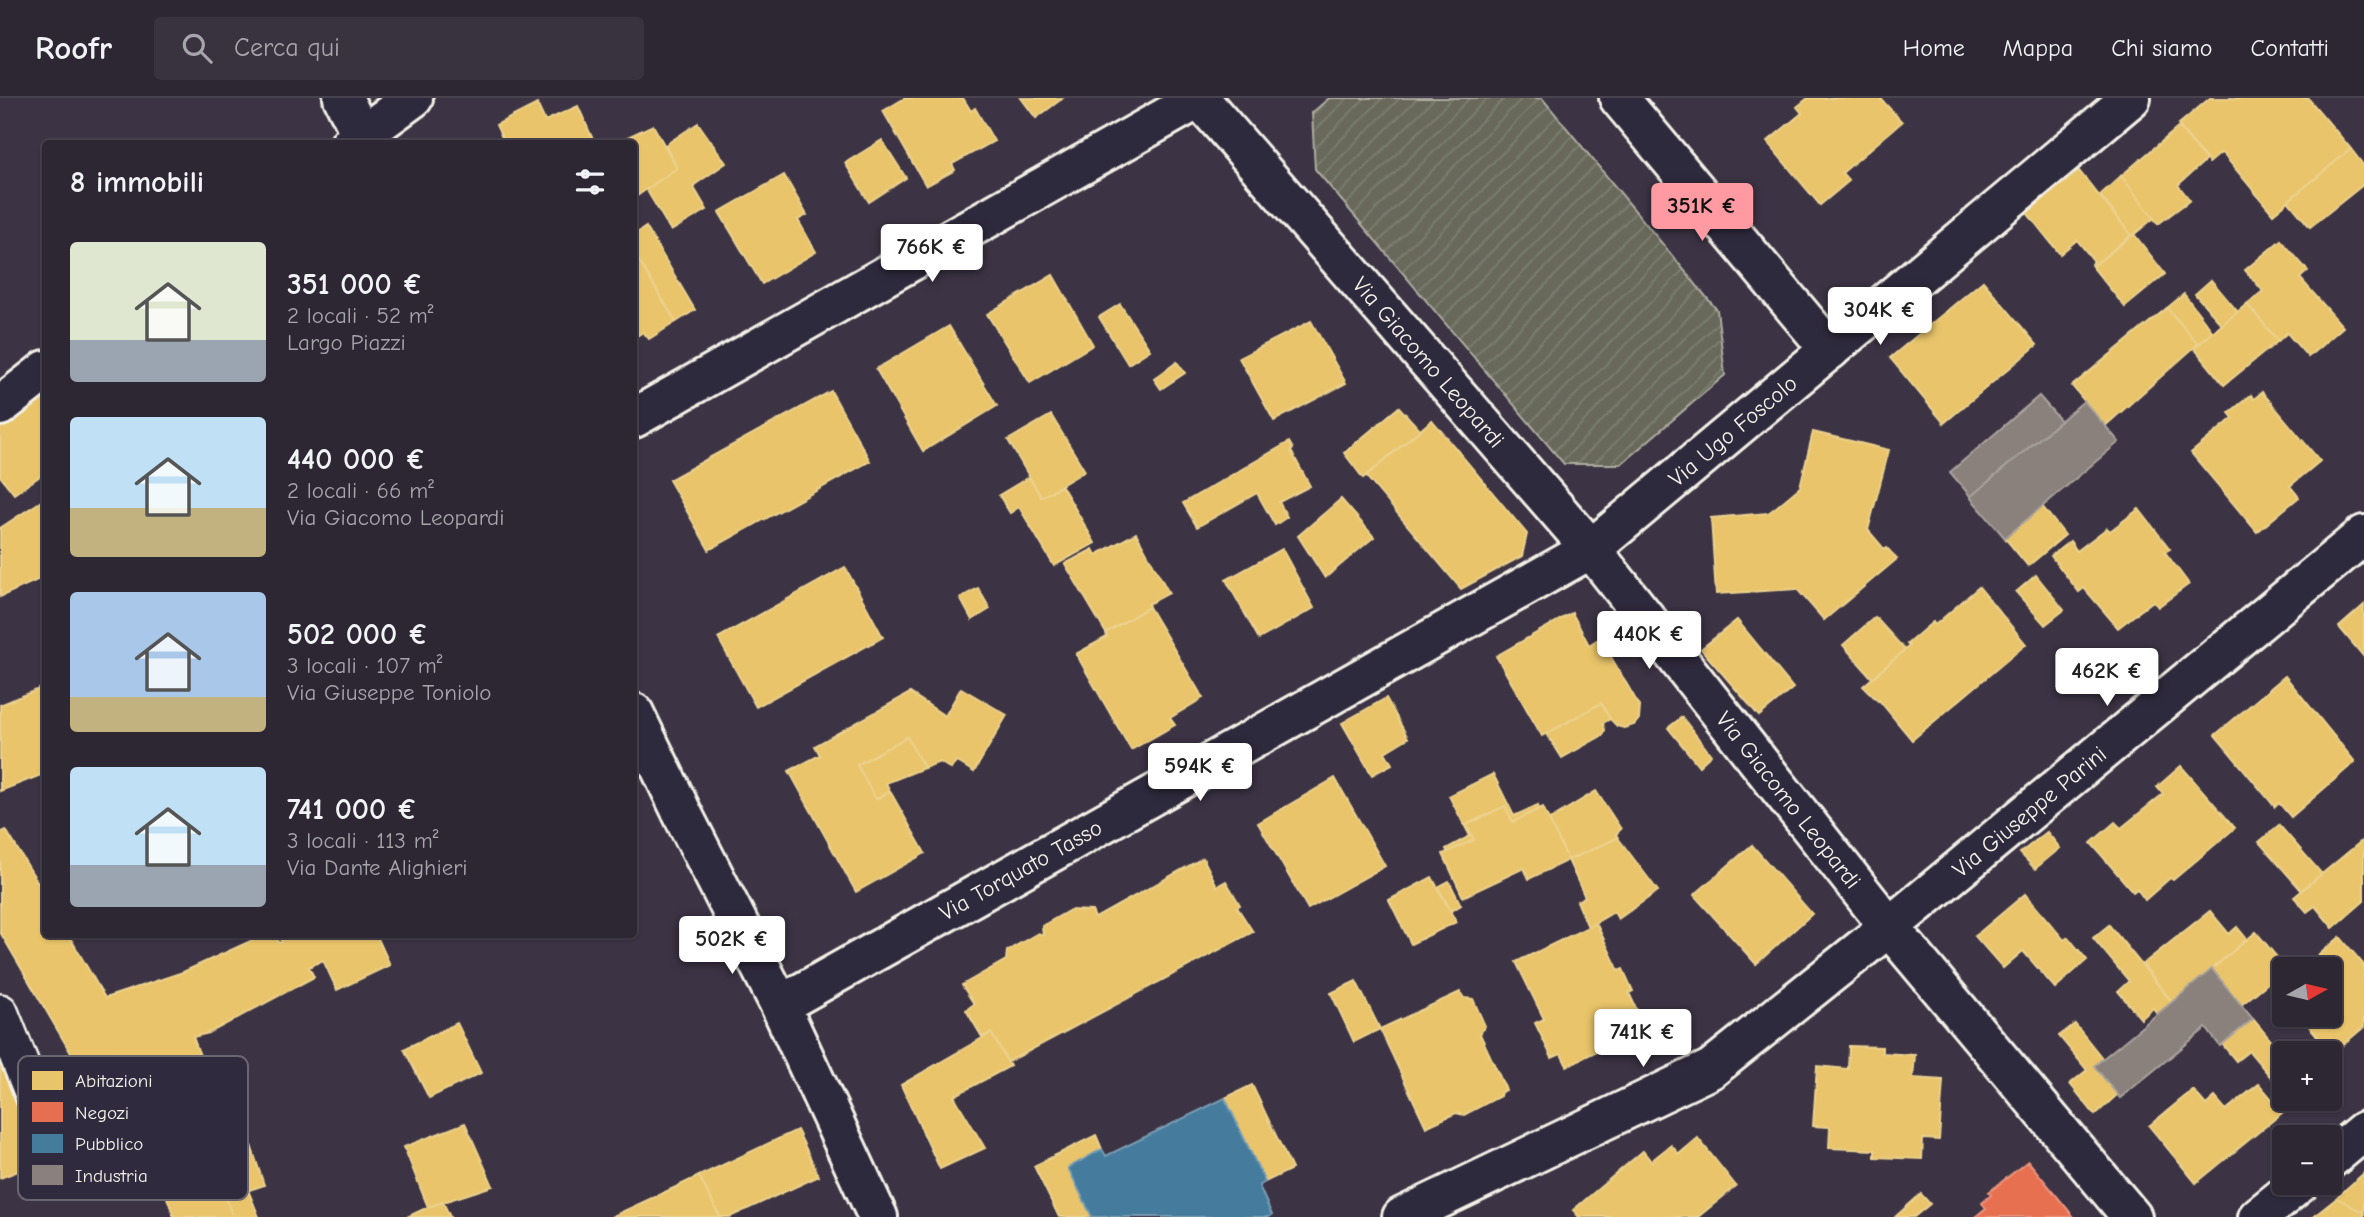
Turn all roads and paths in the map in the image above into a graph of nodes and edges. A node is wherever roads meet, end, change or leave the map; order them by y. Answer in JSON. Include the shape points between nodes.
{"nodes":[{"id":1,"x":343,"y":98,"type":"edge"},
{"id":2,"x":413,"y":98,"type":"edge"},
{"id":3,"x":1199,"y":98,"type":"edge"},
{"id":4,"x":1619,"y":98,"type":"edge"},
{"id":5,"x":2131,"y":98,"type":"edge"},
{"id":6,"x":359,"y":140,"type":"edge"},
{"id":7,"x":360,"y":140,"type":"edge"},
{"id":8,"x":1830,"y":350,"type":"junction"},
{"id":9,"x":42,"y":373,"type":"edge"},
{"id":10,"x":0,"y":405,"type":"edge"},
{"id":11,"x":637,"y":416,"type":"edge"},
{"id":12,"x":2364,"y":535,"type":"edge"},
{"id":13,"x":1591,"y":550,"type":"junction"},
{"id":14,"x":637,"y":719,"type":"edge"},
{"id":15,"x":1889,"y":927,"type":"junction"},
{"id":16,"x":780,"y":1005,"type":"junction"},
{"id":17,"x":0,"y":1012,"type":"edge"},
{"id":18,"x":18,"y":1057,"type":"edge"},
{"id":19,"x":2364,"y":1131,"type":"edge"},
{"id":20,"x":2342,"y":1149,"type":"edge"},
{"id":21,"x":2286,"y":1195,"type":"edge"},
{"id":22,"x":878,"y":1217,"type":"edge"},
{"id":23,"x":1402,"y":1217,"type":"edge"},
{"id":24,"x":2132,"y":1217,"type":"edge"},
{"id":25,"x":2259,"y":1217,"type":"edge"}],
"edges":[{"from":1,"to":6,"type":"street"},
{"from":2,"to":7,"type":"street"},
{"from":3,"to":11,"type":"street"},
{"from":3,"to":13,"type":"street","name":"Via Giacomo Leopardi"},
{"from":4,"to":8,"type":"street"},
{"from":5,"to":8,"type":"street","name":"Via Ugo Foscolo"},
{"from":8,"to":13,"type":"street","name":"Via Ugo Foscolo"},
{"from":9,"to":10,"type":"street"},
{"from":12,"to":15,"type":"street","name":"Via Giuseppe Parini"},
{"from":13,"to":15,"type":"street","name":"Via Giacomo Leopardi"},
{"from":13,"to":16,"type":"street","name":"Via Torquato Tasso"},
{"from":14,"to":16,"type":"street"},
{"from":15,"to":23,"type":"street","name":"Via Giuseppe Parini","via":[[1711,1069]]},
{"from":15,"to":24,"type":"street","name":"Via Giacomo Leopardi"},
{"from":16,"to":22,"type":"street"},
{"from":17,"to":18,"type":"street"},
{"from":19,"to":20,"type":"street"},
{"from":21,"to":25,"type":"street"}]}
